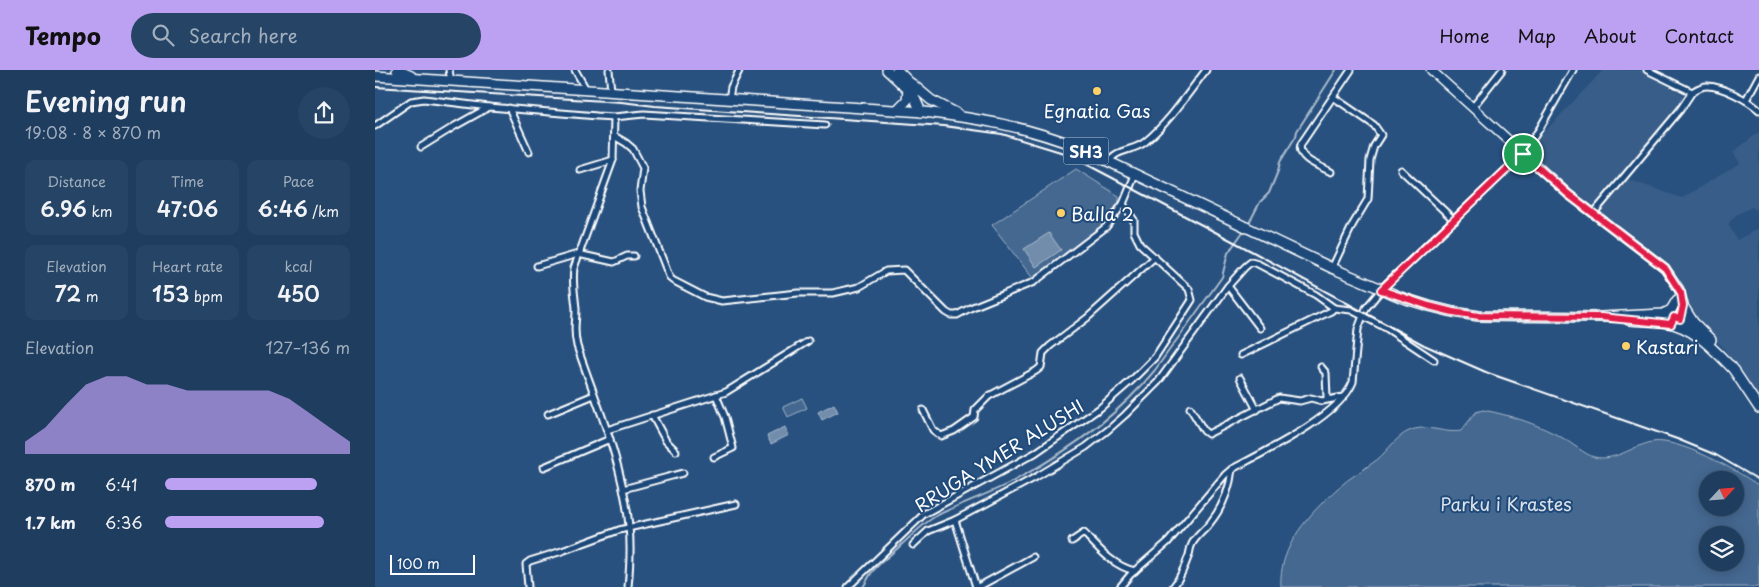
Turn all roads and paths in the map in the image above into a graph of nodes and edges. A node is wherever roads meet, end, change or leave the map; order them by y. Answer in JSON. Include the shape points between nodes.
{"nodes":[{"id":1,"x":397,"y":70,"type":"edge"},
{"id":2,"x":449,"y":70,"type":"edge"},
{"id":3,"x":575,"y":70,"type":"edge"},
{"id":4,"x":609,"y":70,"type":"edge"},
{"id":5,"x":738,"y":70,"type":"edge"},
{"id":6,"x":887,"y":70,"type":"edge"},
{"id":7,"x":897,"y":70,"type":"edge"},
{"id":8,"x":1205,"y":70,"type":"edge"},
{"id":9,"x":1351,"y":70,"type":"edge"},
{"id":10,"x":1431,"y":70,"type":"edge"},
{"id":11,"x":1502,"y":70,"type":"edge"},
{"id":12,"x":1573,"y":70,"type":"edge"},
{"id":13,"x":1647,"y":70,"type":"edge"},
{"id":14,"x":375,"y":76,"type":"edge"},
{"id":15,"x":1759,"y":76,"type":"edge"},
{"id":16,"x":418,"y":79,"type":"junction"},
{"id":17,"x":451,"y":81,"type":"junction"},
{"id":18,"x":910,"y":87,"type":"junction"},
{"id":19,"x":587,"y":91,"type":"junction"},
{"id":20,"x":611,"y":91,"type":"junction"},
{"id":21,"x":1692,"y":92,"type":"junction"},
{"id":22,"x":1333,"y":96,"type":"junction"},
{"id":23,"x":729,"y":99,"type":"junction"},
{"id":24,"x":1746,"y":100,"type":"junction"},
{"id":25,"x":489,"y":107,"type":"junction"},
{"id":26,"x":509,"y":108,"type":"junction"},
{"id":27,"x":1472,"y":108,"type":"junction"},
{"id":28,"x":897,"y":110,"type":"junction"},
{"id":29,"x":1759,"y":110,"type":"edge"},
{"id":30,"x":924,"y":112,"type":"junction"},
{"id":31,"x":963,"y":116,"type":"junction"},
{"id":32,"x":614,"y":117,"type":"junction"},
{"id":33,"x":825,"y":125,"type":"dead end"},
{"id":34,"x":375,"y":126,"type":"edge"},
{"id":35,"x":614,"y":136,"type":"junction"},
{"id":36,"x":421,"y":147,"type":"dead end"},
{"id":37,"x":529,"y":152,"type":"dead end"},
{"id":38,"x":1523,"y":154,"type":"junction"},
{"id":39,"x":613,"y":160,"type":"junction"},
{"id":40,"x":1109,"y":162,"type":"junction"},
{"id":41,"x":580,"y":170,"type":"dead end"},
{"id":42,"x":1401,"y":170,"type":"dead end"},
{"id":43,"x":1331,"y":172,"type":"dead end"},
{"id":44,"x":1135,"y":175,"type":"junction"},
{"id":45,"x":1123,"y":204,"type":"junction"},
{"id":46,"x":1593,"y":214,"type":"junction"},
{"id":47,"x":1455,"y":221,"type":"junction"},
{"id":48,"x":578,"y":254,"type":"junction"},
{"id":49,"x":634,"y":256,"type":"dead end"},
{"id":50,"x":1155,"y":257,"type":"junction"},
{"id":51,"x":537,"y":266,"type":"dead end"},
{"id":52,"x":1332,"y":268,"type":"junction"},
{"id":53,"x":1228,"y":286,"type":"junction"},
{"id":54,"x":1381,"y":290,"type":"junction"},
{"id":55,"x":1680,"y":303,"type":"junction"},
{"id":56,"x":1334,"y":308,"type":"junction"},
{"id":57,"x":1658,"y":314,"type":"junction"},
{"id":58,"x":1361,"y":316,"type":"junction"},
{"id":59,"x":1601,"y":317,"type":"junction"},
{"id":60,"x":1675,"y":321,"type":"junction"},
{"id":61,"x":1260,"y":328,"type":"dead end"},
{"id":62,"x":1705,"y":335,"type":"junction"},
{"id":63,"x":808,"y":341,"type":"dead end"},
{"id":64,"x":1241,"y":355,"type":"dead end"},
{"id":65,"x":1434,"y":360,"type":"dead end"},
{"id":66,"x":1321,"y":367,"type":"dead end"},
{"id":67,"x":1735,"y":371,"type":"junction"},
{"id":68,"x":1241,"y":378,"type":"dead end"},
{"id":69,"x":594,"y":395,"type":"junction"},
{"id":70,"x":716,"y":395,"type":"junction"},
{"id":71,"x":1345,"y":396,"type":"junction"},
{"id":72,"x":1327,"y":398,"type":"junction"},
{"id":73,"x":1190,"y":408,"type":"dead end"},
{"id":74,"x":1759,"y":408,"type":"edge"},
{"id":75,"x":923,"y":410,"type":"dead end"},
{"id":76,"x":1257,"y":410,"type":"junction"},
{"id":77,"x":547,"y":414,"type":"dead end"},
{"id":78,"x":652,"y":415,"type":"junction"},
{"id":79,"x":607,"y":430,"type":"junction"},
{"id":80,"x":609,"y":439,"type":"junction"},
{"id":81,"x":676,"y":451,"type":"dead end"},
{"id":82,"x":714,"y":458,"type":"dead end"},
{"id":83,"x":544,"y":466,"type":"dead end"},
{"id":84,"x":1232,"y":469,"type":"junction"},
{"id":85,"x":683,"y":473,"type":"dead end"},
{"id":86,"x":623,"y":489,"type":"junction"},
{"id":87,"x":736,"y":504,"type":"dead end"},
{"id":88,"x":955,"y":520,"type":"junction"},
{"id":89,"x":629,"y":527,"type":"junction"},
{"id":90,"x":1072,"y":541,"type":"dead end"},
{"id":91,"x":913,"y":545,"type":"dead end"},
{"id":92,"x":1033,"y":557,"type":"dead end"},
{"id":93,"x":1135,"y":571,"type":"junction"},
{"id":94,"x":528,"y":587,"type":"edge"},
{"id":95,"x":628,"y":587,"type":"edge"},
{"id":96,"x":848,"y":587,"type":"edge"},
{"id":97,"x":977,"y":587,"type":"edge"},
{"id":98,"x":1121,"y":587,"type":"edge"},
{"id":99,"x":1173,"y":587,"type":"edge"}],
"edges":[{"from":1,"to":16,"type":"main road"},
{"from":2,"to":17,"type":"street"},
{"from":3,"to":19,"type":"street"},
{"from":4,"to":20,"type":"street"},
{"from":5,"to":23,"type":"street"},
{"from":6,"to":18,"type":"main road"},
{"from":7,"to":18,"type":"main road"},
{"from":8,"to":40,"type":"street","via":[[1149,138],[1137,147],[1113,155]]},
{"from":9,"to":22,"type":"street"},
{"from":10,"to":27,"type":"main road"},
{"from":11,"to":27,"type":"street"},
{"from":12,"to":38,"type":"street"},
{"from":13,"to":21,"type":"street"},
{"from":14,"to":16,"type":"main road","number":"SH3"},
{"from":15,"to":24,"type":"street"},
{"from":16,"to":17,"type":"main road","number":"SH3"},
{"from":17,"to":19,"type":"main road","number":"SH3"},
{"from":18,"to":28,"type":"main road","via":[[907,100]]},
{"from":18,"to":30,"type":"main road"},
{"from":18,"to":31,"type":"main road"},
{"from":19,"to":20,"type":"main road","number":"SH3"},
{"from":20,"to":23,"type":"main road","number":"SH3"},
{"from":21,"to":24,"type":"street","via":[[1708,86]]},
{"from":21,"to":46,"type":"street"},
{"from":22,"to":43,"type":"street","via":[[1299,148],[1306,159]]},
{"from":22,"to":52,"type":"street","via":[[1374,125],[1381,134],[1370,160],[1368,200]]},
{"from":23,"to":28,"type":"main road","number":"SH3"},
{"from":24,"to":29,"type":"street"},
{"from":25,"to":26,"type":"street"},
{"from":25,"to":34,"type":"street","via":[[415,99]]},
{"from":25,"to":36,"type":"street"},
{"from":26,"to":32,"type":"street"},
{"from":26,"to":37,"type":"street"},
{"from":27,"to":38,"type":"main road"},
{"from":28,"to":30,"type":"main road","number":"SH3"},
{"from":30,"to":31,"type":"main road","number":"SH3"},
{"from":31,"to":40,"type":"main road","number":"SH3","via":[[1042,134]]},
{"from":32,"to":33,"type":"street","via":[[644,114]]},
{"from":32,"to":35,"type":"street"},
{"from":35,"to":39,"type":"street"},
{"from":35,"to":45,"type":"street","via":[[626,142],[643,168],[642,207],[669,276],[705,296],[722,301],[798,293],[833,294],[859,287],[886,271],[900,269],[946,312],[951,316],[957,315],[1034,282],[1105,227]]},
{"from":38,"to":46,"type":"main road"},
{"from":38,"to":47,"type":"street"},
{"from":39,"to":41,"type":"street"},
{"from":39,"to":48,"type":"street"},
{"from":40,"to":44,"type":"main road","number":"SH3"},
{"from":42,"to":47,"type":"street"},
{"from":44,"to":45,"type":"street"},
{"from":44,"to":52,"type":"main road","number":"SH3"},
{"from":45,"to":50,"type":"street","name":"RRUGA YMER ALUSHI","via":[[1134,220],[1134,232],[1140,244]]},
{"from":46,"to":55,"type":"main road","via":[[1669,272],[1681,293]]},
{"from":47,"to":54,"type":"street"},
{"from":48,"to":49,"type":"street","via":[[614,262]]},
{"from":48,"to":51,"type":"street"},
{"from":48,"to":69,"type":"street","via":[[573,278],[574,335]]},
{"from":50,"to":75,"type":"street","via":[[1087,318],[1050,346],[1043,354],[1041,367],[989,396],[975,410],[974,418],[941,436],[933,430]]},
{"from":50,"to":96,"type":"street","name":"RRUGA YMER ALUSHI","via":[[1189,289],[1192,300],[1155,357],[1078,424],[924,514]]},
{"from":52,"to":54,"type":"main road","number":"SH3"},
{"from":53,"to":56,"type":"street","via":[[1245,266],[1253,262]]},
{"from":53,"to":61,"type":"street"},
{"from":53,"to":88,"type":"street","via":[[1158,382],[1114,425],[1054,467]]},
{"from":54,"to":58,"type":"street"},
{"from":54,"to":59,"type":"main road","number":"SH3","via":[[1437,308],[1479,316]]},
{"from":55,"to":57,"type":"main road"},
{"from":55,"to":60,"type":"main road"},
{"from":55,"to":62,"type":"main road"},
{"from":56,"to":58,"type":"street","via":[[1351,310]]},
{"from":56,"to":64,"type":"street"},
{"from":57,"to":59,"type":"main road","number":"SH3"},
{"from":57,"to":60,"type":"main road","number":"SH3"},
{"from":58,"to":65,"type":"street"},
{"from":58,"to":71,"type":"street","via":[[1353,382]]},
{"from":59,"to":60,"type":"main road","number":"SH3"},
{"from":60,"to":62,"type":"main road","number":"SH3"},
{"from":60,"to":67,"type":"main road","number":"SH3","via":[[1709,344]]},
{"from":62,"to":67,"type":"main road","number":"SH3"},
{"from":63,"to":70,"type":"street","via":[[734,389]]},
{"from":66,"to":72,"type":"street","via":[[1326,374]]},
{"from":67,"to":74,"type":"main road","number":"SH3"},
{"from":68,"to":76,"type":"street"},
{"from":69,"to":77,"type":"street"},
{"from":69,"to":79,"type":"street"},
{"from":70,"to":78,"type":"street"},
{"from":70,"to":82,"type":"street","via":[[733,448]]},
{"from":71,"to":72,"type":"street"},
{"from":71,"to":84,"type":"street","via":[[1303,430]]},
{"from":72,"to":76,"type":"street","via":[[1300,401],[1279,398]]},
{"from":73,"to":76,"type":"street","via":[[1208,434]]},
{"from":78,"to":79,"type":"street"},
{"from":78,"to":81,"type":"street","via":[[666,441]]},
{"from":79,"to":80,"type":"street"},
{"from":80,"to":83,"type":"street"},
{"from":80,"to":86,"type":"street"},
{"from":84,"to":93,"type":"street","via":[[1168,542]]},
{"from":84,"to":99,"type":"street","via":[[1231,482],[1219,509],[1190,547]]},
{"from":85,"to":86,"type":"street"},
{"from":86,"to":89,"type":"street"},
{"from":87,"to":89,"type":"street"},
{"from":88,"to":91,"type":"street","via":[[928,531]]},
{"from":88,"to":97,"type":"street"},
{"from":89,"to":94,"type":"street","via":[[530,561],[525,570]]},
{"from":89,"to":95,"type":"street"},
{"from":90,"to":93,"type":"street","via":[[1084,533],[1109,558],[1124,569]]},
{"from":92,"to":97,"type":"street"},
{"from":93,"to":98,"type":"street"}]}
